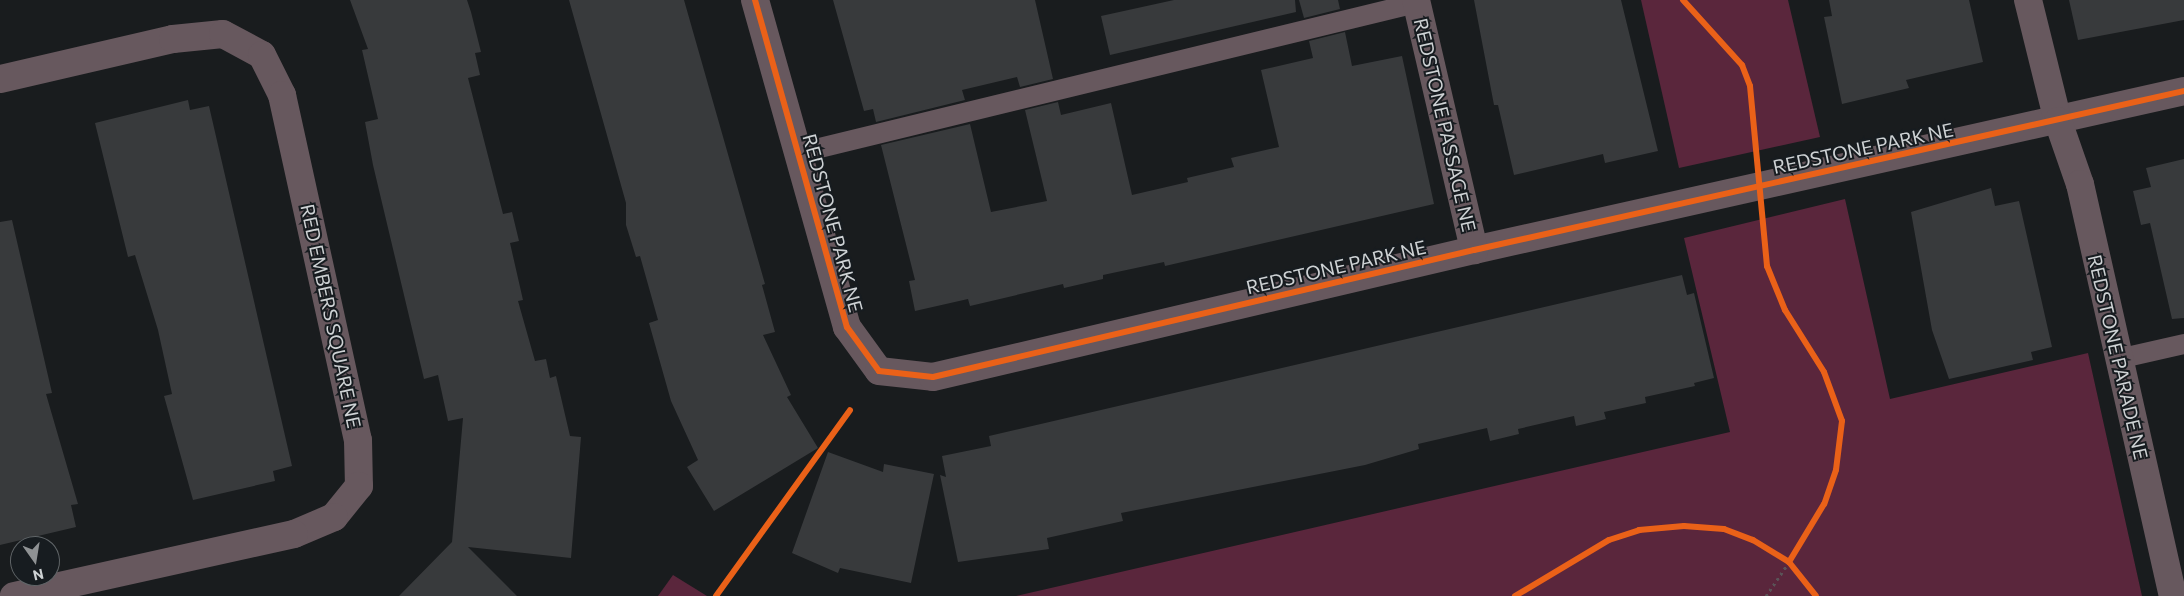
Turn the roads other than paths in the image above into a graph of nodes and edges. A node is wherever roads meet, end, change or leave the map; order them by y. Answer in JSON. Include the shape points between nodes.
{"nodes":[{"id":1,"x":755,"y":0,"type":"edge"},
{"id":2,"x":2028,"y":0,"type":"edge"},
{"id":3,"x":1416,"y":2,"type":"edge"},
{"id":4,"x":0,"y":79,"type":"edge"},
{"id":5,"x":2184,"y":91,"type":"edge"},
{"id":6,"x":2058,"y":121,"type":"junction"},
{"id":7,"x":798,"y":153,"type":"junction"},
{"id":8,"x":1474,"y":250,"type":"junction"},
{"id":9,"x":2184,"y":344,"type":"edge"},
{"id":10,"x":2118,"y":359,"type":"junction"},
{"id":11,"x":2184,"y":593,"type":"edge"},
{"id":12,"x":14,"y":596,"type":"edge"},
{"id":13,"x":2172,"y":596,"type":"edge"}],
"edges":[{"from":1,"to":7,"type":"street","name":"REDSTONE PARK NE"},
{"from":2,"to":6,"type":"street","name":"REDSTONE PARADE NE"},
{"from":3,"to":7,"type":"lane"},
{"from":3,"to":8,"type":"street","name":"REDSTONE PASSAGE NE"},
{"from":4,"to":12,"type":"street","name":"RED EMBERS SQUARE NE","via":[[173,39],[223,34],[262,55],[282,95],[358,440],[359,486],[334,517],[294,534]]},
{"from":5,"to":6,"type":"street","name":"REDSTONE PARK NE"},
{"from":6,"to":8,"type":"street","name":"REDSTONE PARK NE"},
{"from":6,"to":10,"type":"street","name":"REDSTONE PARADE NE","via":[[2080,184]]},
{"from":7,"to":8,"type":"street","name":"REDSTONE PARK NE","via":[[847,327],[880,371],[934,377]]},
{"from":9,"to":10,"type":"lane"},
{"from":10,"to":13,"type":"street","name":"REDSTONE PARADE NE"},
{"from":11,"to":13,"type":"street"}]}
